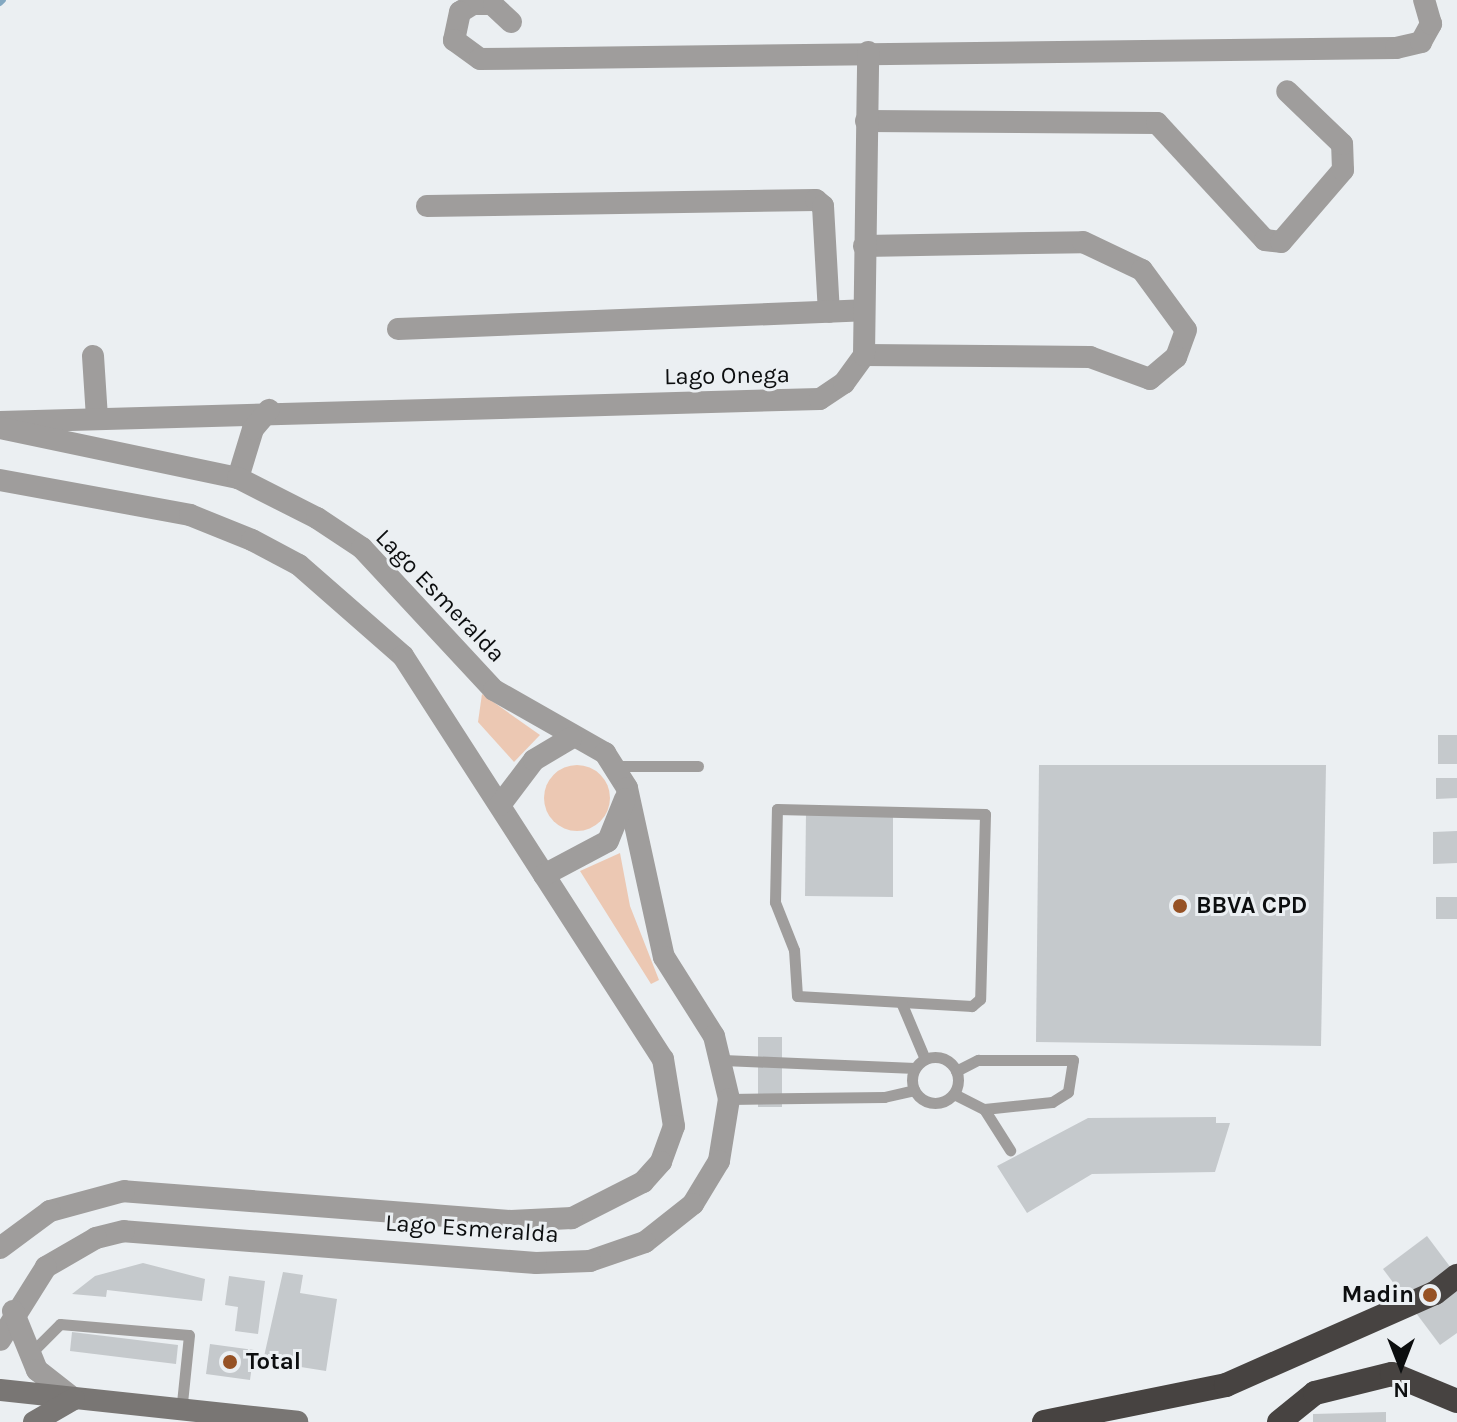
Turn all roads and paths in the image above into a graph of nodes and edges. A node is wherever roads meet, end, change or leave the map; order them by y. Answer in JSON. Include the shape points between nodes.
{"nodes":[{"id":1,"x":1424,"y":0,"type":"edge"},
{"id":2,"x":511,"y":22,"type":"dead end"},
{"id":3,"x":868,"y":52,"type":"junction"},
{"id":4,"x":1287,"y":91,"type":"dead end"},
{"id":5,"x":866,"y":121,"type":"junction"},
{"id":6,"x":427,"y":206,"type":"dead end"},
{"id":7,"x":864,"y":246,"type":"junction"},
{"id":8,"x":864,"y":310,"type":"junction"},
{"id":9,"x":829,"y":312,"type":"junction"},
{"id":10,"x":398,"y":329,"type":"dead end"},
{"id":11,"x":864,"y":355,"type":"junction"},
{"id":12,"x":93,"y":356,"type":"dead end"},
{"id":13,"x":269,"y":410,"type":"junction"},
{"id":14,"x":97,"y":418,"type":"junction"},
{"id":15,"x":0,"y":425,"type":"edge"},
{"id":16,"x":238,"y":478,"type":"junction"},
{"id":17,"x":0,"y":480,"type":"edge"},
{"id":18,"x":571,"y":738,"type":"junction"},
{"id":19,"x":618,"y":766,"type":"junction"},
{"id":20,"x":698,"y":766,"type":"dead end"},
{"id":21,"x":627,"y":788,"type":"junction"},
{"id":22,"x":500,"y":805,"type":"junction"},
{"id":23,"x":608,"y":841,"type":"junction"},
{"id":24,"x":636,"y":847,"type":"junction"},
{"id":25,"x":544,"y":875,"type":"junction"},
{"id":26,"x":901,"y":1002,"type":"junction"},
{"id":27,"x":925,"y":1059,"type":"junction"},
{"id":28,"x":723,"y":1060,"type":"junction"},
{"id":29,"x":915,"y":1068,"type":"junction"},
{"id":30,"x":956,"y":1071,"type":"junction"},
{"id":31,"x":914,"y":1090,"type":"junction"},
{"id":32,"x":954,"y":1094,"type":"junction"},
{"id":33,"x":729,"y":1099,"type":"junction"},
{"id":34,"x":984,"y":1109,"type":"junction"},
{"id":35,"x":1010,"y":1150,"type":"dead end"},
{"id":36,"x":0,"y":1248,"type":"edge"},
{"id":37,"x":1457,"y":1276,"type":"edge"},
{"id":38,"x":13,"y":1311,"type":"junction"},
{"id":39,"x":0,"y":1340,"type":"edge"},
{"id":40,"x":28,"y":1356,"type":"junction"},
{"id":41,"x":0,"y":1390,"type":"edge"},
{"id":42,"x":74,"y":1399,"type":"junction"},
{"id":43,"x":1457,"y":1401,"type":"edge"},
{"id":44,"x":181,"y":1412,"type":"junction"},
{"id":45,"x":34,"y":1422,"type":"edge"},
{"id":46,"x":297,"y":1422,"type":"edge"},
{"id":47,"x":1044,"y":1422,"type":"edge"},
{"id":48,"x":1279,"y":1422,"type":"edge"}],
"edges":[{"from":1,"to":3,"type":"street","via":[[1431,24],[1421,42],[1396,48]]},
{"from":2,"to":3,"type":"street","via":[[492,4],[473,4],[460,12],[454,40],[480,59]]},
{"from":3,"to":5,"type":"street"},
{"from":4,"to":5,"type":"street","via":[[1342,144],[1343,170],[1281,242],[1265,240],[1157,123]]},
{"from":5,"to":7,"type":"street"},
{"from":6,"to":9,"type":"street","via":[[816,200],[823,206]]},
{"from":7,"to":8,"type":"street"},
{"from":7,"to":11,"type":"street","via":[[1083,242],[1142,270],[1186,330],[1176,357],[1150,379],[1090,357]]},
{"from":8,"to":9,"type":"street"},
{"from":8,"to":11,"type":"street"},
{"from":9,"to":10,"type":"street"},
{"from":11,"to":13,"type":"street","name":"Lago Onega","via":[[844,383],[820,399]]},
{"from":12,"to":14,"type":"street"},
{"from":13,"to":14,"type":"street","name":"Lago Onega"},
{"from":13,"to":16,"type":"street","via":[[253,429]]},
{"from":14,"to":15,"type":"street","name":"Lago Onega"},
{"from":15,"to":16,"type":"street","name":"Lago Esmeralda"},
{"from":16,"to":18,"type":"street","name":"Lago Esmeralda","via":[[362,548],[494,690]]},
{"from":17,"to":22,"type":"street","name":"Lago Esmeralda","via":[[190,515],[299,565],[403,656]]},
{"from":18,"to":19,"type":"street","name":"Lago Esmeralda"},
{"from":18,"to":22,"type":"street","via":[[534,760]]},
{"from":19,"to":20,"type":"lane"},
{"from":19,"to":21,"type":"street","name":"Lago Esmeralda"},
{"from":21,"to":23,"type":"street"},
{"from":21,"to":24,"type":"street","name":"Lago Esmeralda"},
{"from":22,"to":25,"type":"street","name":"Lago Esmeralda"},
{"from":23,"to":24,"type":"street"},
{"from":23,"to":25,"type":"street"},
{"from":24,"to":28,"type":"street","name":"Lago Esmeralda","via":[[664,957]]},
{"from":25,"to":36,"type":"street","name":"Lago Esmeralda","via":[[663,1059],[670,1086],[674,1126],[661,1162],[617,1201],[544,1223],[124,1191],[50,1211]]},
{"from":26,"to":26,"type":"lane","via":[[793,992],[794,950],[775,902],[777,809],[985,814],[980,999],[972,1006]]},
{"from":26,"to":27,"type":"lane"},
{"from":27,"to":29,"type":"lane"},
{"from":27,"to":30,"type":"lane","via":[[946,1060]]},
{"from":28,"to":29,"type":"lane"},
{"from":28,"to":33,"type":"street","name":"Lago Esmeralda"},
{"from":29,"to":31,"type":"lane"},
{"from":30,"to":32,"type":"lane"},
{"from":30,"to":34,"type":"lane","via":[[978,1060],[1073,1060],[1068,1092],[1052,1102]]},
{"from":31,"to":32,"type":"lane","via":[[933,1103]]},
{"from":31,"to":33,"type":"lane","via":[[884,1097]]},
{"from":32,"to":34,"type":"lane"},
{"from":33,"to":38,"type":"street","name":"Lago Esmeralda","via":[[719,1161],[693,1204],[645,1242],[590,1261],[536,1263],[124,1231],[57,1258]]},
{"from":34,"to":35,"type":"lane"},
{"from":37,"to":47,"type":"highway","via":[[1435,1293],[1226,1385]]},
{"from":38,"to":39,"type":"street","name":"Lago Esmeralda"},
{"from":38,"to":40,"type":"street"},
{"from":40,"to":42,"type":"street"},
{"from":40,"to":44,"type":"lane","via":[[60,1324],[189,1335]]},
{"from":41,"to":42,"type":"main road"},
{"from":42,"to":44,"type":"main road"},
{"from":42,"to":45,"type":"main road"},
{"from":43,"to":48,"type":"highway","via":[[1392,1374],[1315,1393]]},
{"from":44,"to":46,"type":"main road"}]}
